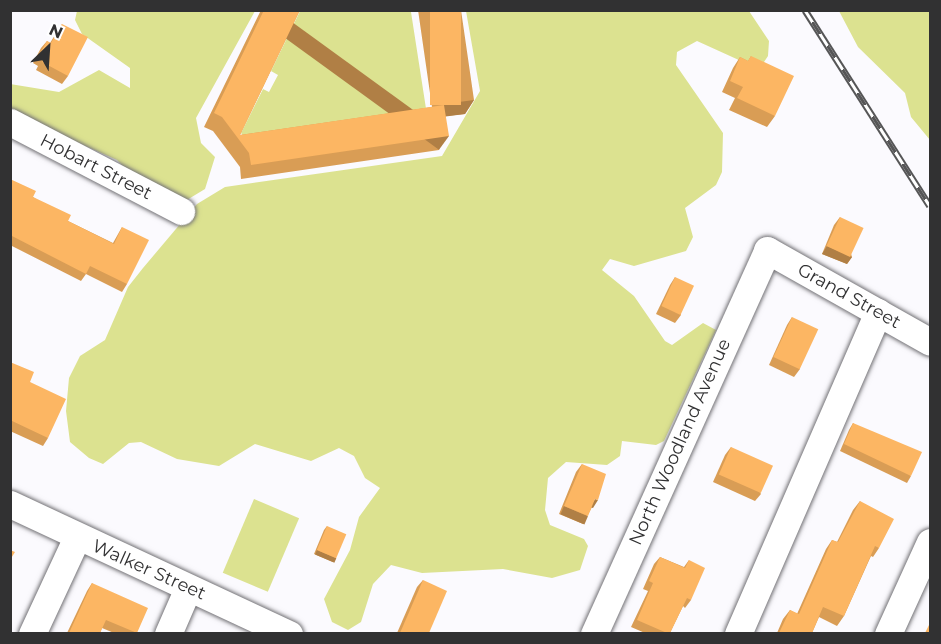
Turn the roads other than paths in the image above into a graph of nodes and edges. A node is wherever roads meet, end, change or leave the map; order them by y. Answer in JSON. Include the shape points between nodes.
{"nodes":[{"id":1,"x":10,"y":122,"type":"edge"},
{"id":2,"x":182,"y":211,"type":"dead end"},
{"id":3,"x":767,"y":250,"type":"joint"},
{"id":4,"x":878,"y":312,"type":"junction"},
{"id":5,"x":930,"y":342,"type":"edge"},
{"id":6,"x":10,"y":504,"type":"edge"},
{"id":7,"x":77,"y":537,"type":"junction"},
{"id":8,"x":930,"y":542,"type":"edge"},
{"id":9,"x":188,"y":588,"type":"junction"},
{"id":10,"x":32,"y":633,"type":"edge"},
{"id":11,"x":168,"y":633,"type":"edge"},
{"id":12,"x":289,"y":633,"type":"edge"},
{"id":13,"x":594,"y":633,"type":"edge"},
{"id":14,"x":738,"y":633,"type":"edge"},
{"id":15,"x":888,"y":633,"type":"edge"}],
"edges":[{"from":1,"to":2,"type":"street","name":"Hobart Street"},
{"from":3,"to":4,"type":"street","name":"Grand Street"},
{"from":3,"to":13,"type":"street","name":"North Woodland Avenue"},
{"from":4,"to":5,"type":"street","name":"Grand Street"},
{"from":4,"to":14,"type":"street"},
{"from":6,"to":7,"type":"street","name":"Walker Street"},
{"from":7,"to":9,"type":"street","name":"Walker Street"},
{"from":7,"to":10,"type":"street"},
{"from":8,"to":15,"type":"street"},
{"from":9,"to":11,"type":"street"},
{"from":9,"to":12,"type":"street","name":"Walker Street"}]}
